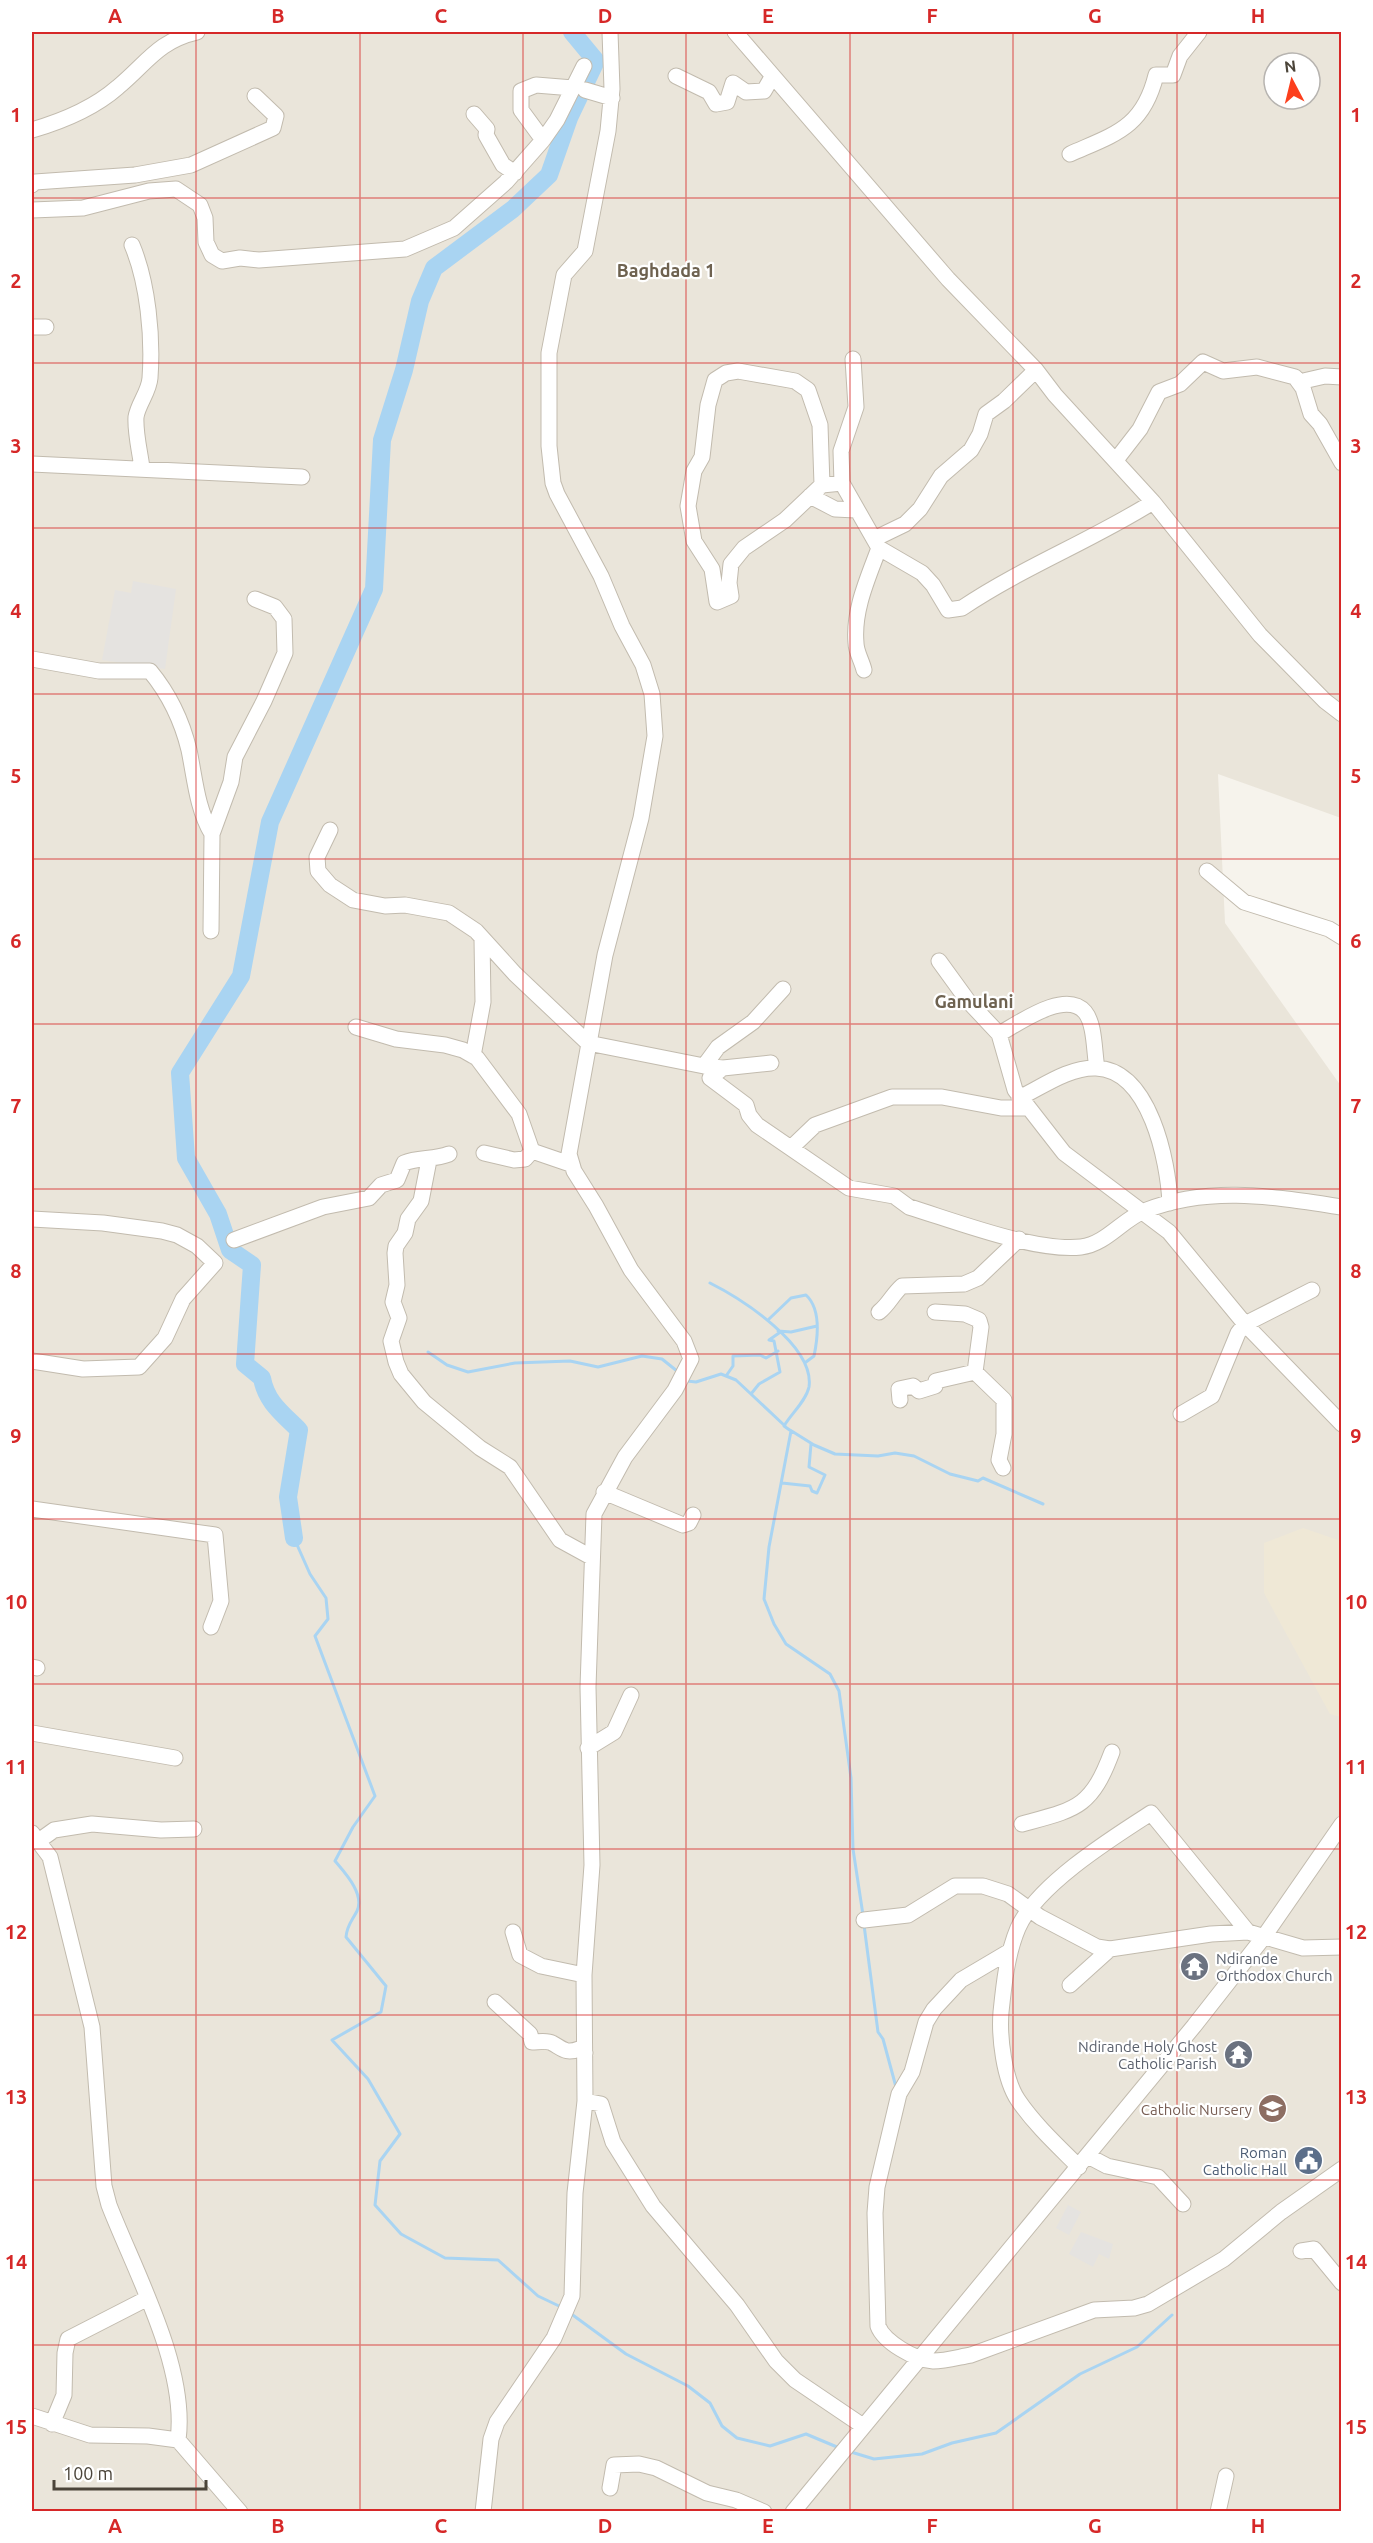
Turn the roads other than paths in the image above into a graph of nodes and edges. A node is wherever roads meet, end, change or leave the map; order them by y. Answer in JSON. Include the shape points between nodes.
{"nodes":[{"id":1,"x":197,"y":32,"type":"edge"},
{"id":2,"x":610,"y":32,"type":"edge"},
{"id":3,"x":735,"y":32,"type":"edge"},
{"id":4,"x":1199,"y":32,"type":"edge"},
{"id":5,"x":584,"y":66,"type":"dead end"},
{"id":6,"x":676,"y":76,"type":"dead end"},
{"id":7,"x":772,"y":77,"type":"junction"},
{"id":8,"x":579,"y":89,"type":"junction"},
{"id":9,"x":255,"y":96,"type":"dead end"},
{"id":10,"x":612,"y":98,"type":"junction"},
{"id":11,"x":474,"y":114,"type":"dead end"},
{"id":12,"x":32,"y":130,"type":"edge"},
{"id":13,"x":543,"y":140,"type":"junction"},
{"id":14,"x":1070,"y":154,"type":"dead end"},
{"id":15,"x":515,"y":173,"type":"junction"},
{"id":16,"x":32,"y":185,"type":"edge"},
{"id":17,"x":32,"y":210,"type":"edge"},
{"id":18,"x":132,"y":245,"type":"dead end"},
{"id":19,"x":853,"y":358,"type":"dead end"},
{"id":20,"x":1036,"y":370,"type":"junction"},
{"id":21,"x":1341,"y":377,"type":"edge"},
{"id":22,"x":1299,"y":382,"type":"junction"},
{"id":23,"x":1116,"y":460,"type":"junction"},
{"id":24,"x":1341,"y":463,"type":"edge"},
{"id":25,"x":32,"y":464,"type":"edge"},
{"id":26,"x":142,"y":468,"type":"junction"},
{"id":27,"x":302,"y":477,"type":"dead end"},
{"id":28,"x":842,"y":483,"type":"junction"},
{"id":29,"x":816,"y":491,"type":"junction"},
{"id":30,"x":1153,"y":502,"type":"junction"},
{"id":31,"x":856,"y":510,"type":"junction"},
{"id":32,"x":877,"y":543,"type":"junction"},
{"id":33,"x":255,"y":599,"type":"dead end"},
{"id":34,"x":32,"y":659,"type":"edge"},
{"id":35,"x":864,"y":670,"type":"dead end"},
{"id":36,"x":1341,"y":714,"type":"edge"},
{"id":37,"x":330,"y":830,"type":"dead end"},
{"id":38,"x":212,"y":834,"type":"junction"},
{"id":39,"x":1207,"y":871,"type":"dead end"},
{"id":40,"x":211,"y":931,"type":"dead end"},
{"id":41,"x":1341,"y":937,"type":"edge"},
{"id":42,"x":482,"y":939,"type":"junction"},
{"id":43,"x":939,"y":961,"type":"dead end"},
{"id":44,"x":783,"y":988,"type":"dead end"},
{"id":45,"x":357,"y":1027,"type":"dead end"},
{"id":46,"x":999,"y":1034,"type":"junction"},
{"id":47,"x":588,"y":1042,"type":"junction"},
{"id":48,"x":473,"y":1056,"type":"junction"},
{"id":49,"x":771,"y":1063,"type":"dead end"},
{"id":50,"x":704,"y":1066,"type":"junction"},
{"id":51,"x":723,"y":1068,"type":"junction"},
{"id":52,"x":1097,"y":1068,"type":"junction"},
{"id":53,"x":1023,"y":1103,"type":"junction"},
{"id":54,"x":792,"y":1148,"type":"junction"},
{"id":55,"x":532,"y":1151,"type":"junction"},
{"id":56,"x":449,"y":1154,"type":"dead end"},
{"id":57,"x":484,"y":1154,"type":"dead end"},
{"id":58,"x":429,"y":1160,"type":"junction"},
{"id":59,"x":570,"y":1164,"type":"junction"},
{"id":60,"x":1170,"y":1203,"type":"junction"},
{"id":61,"x":1341,"y":1207,"type":"edge"},
{"id":62,"x":1142,"y":1212,"type":"junction"},
{"id":63,"x":32,"y":1220,"type":"edge"},
{"id":64,"x":1019,"y":1239,"type":"junction"},
{"id":65,"x":234,"y":1240,"type":"dead end"},
{"id":66,"x":1312,"y":1290,"type":"dead end"},
{"id":67,"x":879,"y":1312,"type":"dead end"},
{"id":68,"x":935,"y":1312,"type":"dead end"},
{"id":69,"x":1245,"y":1324,"type":"junction"},
{"id":70,"x":32,"y":1361,"type":"edge"},
{"id":71,"x":975,"y":1372,"type":"junction"},
{"id":72,"x":900,"y":1400,"type":"dead end"},
{"id":73,"x":1181,"y":1414,"type":"dead end"},
{"id":74,"x":1341,"y":1425,"type":"edge"},
{"id":75,"x":1003,"y":1468,"type":"dead end"},
{"id":76,"x":604,"y":1492,"type":"junction"},
{"id":77,"x":32,"y":1509,"type":"edge"},
{"id":78,"x":693,"y":1515,"type":"dead end"},
{"id":79,"x":591,"y":1557,"type":"junction"},
{"id":80,"x":211,"y":1627,"type":"dead end"},
{"id":81,"x":631,"y":1695,"type":"dead end"},
{"id":82,"x":32,"y":1733,"type":"edge"},
{"id":83,"x":588,"y":1748,"type":"junction"},
{"id":84,"x":1112,"y":1752,"type":"dead end"},
{"id":85,"x":175,"y":1758,"type":"dead end"},
{"id":86,"x":1022,"y":1824,"type":"dead end"},
{"id":87,"x":1341,"y":1824,"type":"edge"},
{"id":88,"x":194,"y":1829,"type":"dead end"},
{"id":89,"x":36,"y":1837,"type":"edge"},
{"id":90,"x":1030,"y":1909,"type":"junction"},
{"id":91,"x":864,"y":1920,"type":"dead end"},
{"id":92,"x":513,"y":1932,"type":"dead end"},
{"id":93,"x":1248,"y":1932,"type":"junction"},
{"id":94,"x":1263,"y":1938,"type":"junction"},
{"id":95,"x":1341,"y":1947,"type":"edge"},
{"id":96,"x":1110,"y":1949,"type":"junction"},
{"id":97,"x":1010,"y":1951,"type":"junction"},
{"id":98,"x":584,"y":1975,"type":"junction"},
{"id":99,"x":1070,"y":1985,"type":"dead end"},
{"id":100,"x":495,"y":2002,"type":"dead end"},
{"id":101,"x":585,"y":2053,"type":"junction"},
{"id":102,"x":585,"y":2101,"type":"junction"},
{"id":103,"x":1084,"y":2162,"type":"junction"},
{"id":104,"x":1341,"y":2169,"type":"edge"},
{"id":105,"x":1183,"y":2204,"type":"dead end"},
{"id":106,"x":1301,"y":2251,"type":"dead end"},
{"id":107,"x":1341,"y":2283,"type":"edge"},
{"id":108,"x":148,"y":2298,"type":"junction"},
{"id":109,"x":921,"y":2359,"type":"junction"},
{"id":110,"x":32,"y":2416,"type":"edge"},
{"id":111,"x":52,"y":2424,"type":"junction"},
{"id":112,"x":863,"y":2427,"type":"junction"},
{"id":113,"x":178,"y":2440,"type":"junction"},
{"id":114,"x":1226,"y":2476,"type":"dead end"},
{"id":115,"x":610,"y":2488,"type":"dead end"},
{"id":116,"x":232,"y":2508,"type":"edge"},
{"id":117,"x":483,"y":2511,"type":"edge"},
{"id":118,"x":764,"y":2511,"type":"edge"},
{"id":119,"x":794,"y":2511,"type":"edge"},
{"id":120,"x":1218,"y":2511,"type":"edge"}],
"edges":[{"from":1,"to":12,"type":"street","via":[[163,45],[118,87],[92,105],[57,123]]},
{"from":2,"to":10,"type":"street"},
{"from":3,"to":7,"type":"street"},
{"from":4,"to":14,"type":"street","via":[[1180,56],[1173,75],[1156,75],[1149,100],[1135,118],[1116,134]]},
{"from":5,"to":8,"type":"street"},
{"from":6,"to":7,"type":"street","via":[[709,92],[716,104],[727,102],[733,83],[746,92],[764,91]]},
{"from":7,"to":20,"type":"street","via":[[948,279]]},
{"from":8,"to":10,"type":"street"},
{"from":8,"to":13,"type":"street"},
{"from":8,"to":13,"type":"street","via":[[536,86],[521,91],[521,110]]},
{"from":9,"to":16,"type":"street","via":[[276,116],[273,128],[191,165]]},
{"from":10,"to":47,"type":"street","via":[[583,256],[567,270],[562,282],[549,353],[549,446],[553,483],[643,665],[652,694],[655,736]]},
{"from":11,"to":15,"type":"street","via":[[487,129],[486,135],[502,165]]},
{"from":13,"to":15,"type":"street"},
{"from":15,"to":17,"type":"street","via":[[453,228],[405,249],[356,254],[222,261],[212,255],[206,242],[200,205],[176,189],[148,191],[83,208]]},
{"from":18,"to":26,"type":"street","via":[[145,286],[150,355],[150,381],[136,417]]},
{"from":19,"to":28,"type":"street","via":[[856,407],[841,451]]},
{"from":20,"to":23,"type":"street"},
{"from":20,"to":32,"type":"street","via":[[986,414],[971,450],[941,476],[920,509]]},
{"from":21,"to":22,"type":"street"},
{"from":22,"to":23,"type":"street","via":[[1295,377],[1257,367],[1222,371],[1203,362],[1180,384],[1159,392],[1140,429]]},
{"from":22,"to":24,"type":"street","via":[[1311,414]]},
{"from":23,"to":30,"type":"street"},
{"from":25,"to":26,"type":"street"},
{"from":26,"to":27,"type":"street"},
{"from":28,"to":29,"type":"street"},
{"from":28,"to":31,"type":"street"},
{"from":29,"to":29,"type":"street","via":[[820,425],[808,390],[795,381],[749,372],[718,377],[710,394],[702,457],[694,471],[687,506],[694,541],[712,569],[717,602],[731,596],[731,564],[744,548]]},
{"from":29,"to":31,"type":"street","via":[[834,508]]},
{"from":30,"to":32,"type":"street","via":[[956,610],[948,610],[922,573]]},
{"from":30,"to":36,"type":"street","via":[[1260,634]]},
{"from":31,"to":32,"type":"street"},
{"from":32,"to":35,"type":"street","via":[[856,627],[856,645]]},
{"from":33,"to":38,"type":"street","via":[[275,607],[284,619],[285,653],[235,757],[231,782]]},
{"from":34,"to":38,"type":"street","via":[[99,671],[150,671],[179,718],[202,818]]},
{"from":37,"to":42,"type":"street","via":[[315,864],[330,885],[353,900],[449,913],[465,921]]},
{"from":38,"to":40,"type":"street"},
{"from":39,"to":41,"type":"street","via":[[1244,902],[1329,929]]},
{"from":42,"to":47,"type":"street"},
{"from":42,"to":48,"type":"street","via":[[483,1002]]},
{"from":43,"to":46,"type":"street"},
{"from":44,"to":50,"type":"street","via":[[753,1022],[718,1047]]},
{"from":45,"to":48,"type":"street","via":[[396,1039],[445,1045]]},
{"from":46,"to":52,"type":"street","via":[[1053,1005],[1067,1004],[1085,1012]]},
{"from":46,"to":53,"type":"street","via":[[1010,1080]]},
{"from":47,"to":50,"type":"street"},
{"from":47,"to":59,"type":"street","via":[[569,1144]]},
{"from":48,"to":55,"type":"street","via":[[519,1114]]},
{"from":49,"to":51,"type":"street"},
{"from":50,"to":51,"type":"street"},
{"from":51,"to":54,"type":"street","via":[[710,1078],[716,1085],[747,1106],[757,1125]]},
{"from":52,"to":53,"type":"street","via":[[1069,1073]]},
{"from":52,"to":60,"type":"street","via":[[1120,1074],[1143,1102],[1162,1150]]},
{"from":53,"to":54,"type":"street","via":[[1001,1108],[942,1097],[892,1097],[815,1125]]},
{"from":53,"to":62,"type":"street","via":[[1064,1153]]},
{"from":54,"to":64,"type":"street","via":[[849,1188],[894,1196],[909,1207]]},
{"from":55,"to":57,"type":"street","via":[[525,1159],[514,1160]]},
{"from":55,"to":59,"type":"street"},
{"from":56,"to":58,"type":"street"},
{"from":58,"to":65,"type":"street","via":[[404,1163],[397,1180],[381,1185],[369,1198],[323,1207]]},
{"from":58,"to":79,"type":"street","via":[[421,1201],[396,1246],[397,1285],[393,1302],[399,1318],[391,1341],[396,1362],[414,1393],[480,1448],[510,1467],[560,1540]]},
{"from":59,"to":76,"type":"street","via":[[631,1270],[684,1341],[691,1359],[675,1390]]},
{"from":60,"to":61,"type":"street","via":[[1258,1194]]},
{"from":60,"to":62,"type":"street"},
{"from":62,"to":64,"type":"street","via":[[1084,1246]]},
{"from":62,"to":69,"type":"street","via":[[1169,1232]]},
{"from":63,"to":70,"type":"street","via":[[99,1223],[177,1234],[215,1263],[183,1299],[165,1338],[139,1367],[83,1369]]},
{"from":64,"to":67,"type":"street","via":[[978,1278],[964,1284],[902,1286]]},
{"from":66,"to":69,"type":"street"},
{"from":68,"to":71,"type":"street","via":[[965,1314],[979,1320]]},
{"from":69,"to":73,"type":"street","via":[[1212,1396]]},
{"from":69,"to":74,"type":"street"},
{"from":71,"to":72,"type":"street","via":[[936,1381],[935,1386],[919,1391],[913,1386],[899,1389]]},
{"from":71,"to":75,"type":"street","via":[[1004,1400],[999,1460]]},
{"from":76,"to":78,"type":"street","via":[[683,1525]]},
{"from":76,"to":79,"type":"street","via":[[594,1514]]},
{"from":77,"to":80,"type":"street","via":[[215,1535],[221,1601]]},
{"from":79,"to":83,"type":"street"},
{"from":81,"to":83,"type":"street","via":[[614,1732]]},
{"from":82,"to":85,"type":"street"},
{"from":83,"to":98,"type":"street","via":[[592,1865]]},
{"from":84,"to":86,"type":"street","via":[[1091,1796],[1076,1808]]},
{"from":87,"to":94,"type":"street"},
{"from":88,"to":89,"type":"street","via":[[92,1824]]},
{"from":89,"to":108,"type":"street","via":[[51,1857],[92,2027],[106,2196]]},
{"from":90,"to":91,"type":"street","via":[[1008,1894],[968,1884],[943,1891],[908,1915]]},
{"from":90,"to":93,"type":"street","via":[[1079,1863],[1151,1813]]},
{"from":90,"to":96,"type":"street","via":[[1097,1947]]},
{"from":90,"to":97,"type":"street"},
{"from":92,"to":98,"type":"street","via":[[520,1955],[541,1966]]},
{"from":93,"to":94,"type":"street"},
{"from":93,"to":96,"type":"street"},
{"from":94,"to":95,"type":"street","via":[[1303,1948]]},
{"from":94,"to":103,"type":"street"},
{"from":96,"to":99,"type":"street"},
{"from":97,"to":103,"type":"street","via":[[1000,2029],[1010,2084],[1036,2121]]},
{"from":97,"to":109,"type":"street","via":[[961,1980],[926,2022],[912,2072],[899,2094],[878,2187],[874,2214],[878,2326],[885,2338]]},
{"from":98,"to":101,"type":"street"},
{"from":100,"to":101,"type":"street","via":[[530,2034],[532,2042],[552,2043],[559,2050],[579,2049]]},
{"from":101,"to":102,"type":"street"},
{"from":102,"to":112,"type":"street","via":[[601,2104],[613,2142],[652,2206],[737,2305],[786,2373]]},
{"from":102,"to":117,"type":"street","via":[[574,2193],[570,2305],[554,2338],[498,2422],[491,2439]]},
{"from":103,"to":105,"type":"street","via":[[1158,2177]]},
{"from":103,"to":109,"type":"street"},
{"from":104,"to":109,"type":"street","via":[[1281,2211],[1224,2259],[1148,2304],[1094,2310],[971,2355]]},
{"from":106,"to":107,"type":"street","via":[[1314,2249]]},
{"from":108,"to":111,"type":"street","via":[[69,2339],[64,2395]]},
{"from":108,"to":113,"type":"street","via":[[179,2399]]},
{"from":109,"to":112,"type":"street"},
{"from":110,"to":111,"type":"street"},
{"from":111,"to":113,"type":"street","via":[[90,2434]]},
{"from":112,"to":119,"type":"street"},
{"from":113,"to":116,"type":"street"},
{"from":114,"to":120,"type":"street"},
{"from":115,"to":118,"type":"street","via":[[614,2465],[639,2464],[707,2493]]}]}
